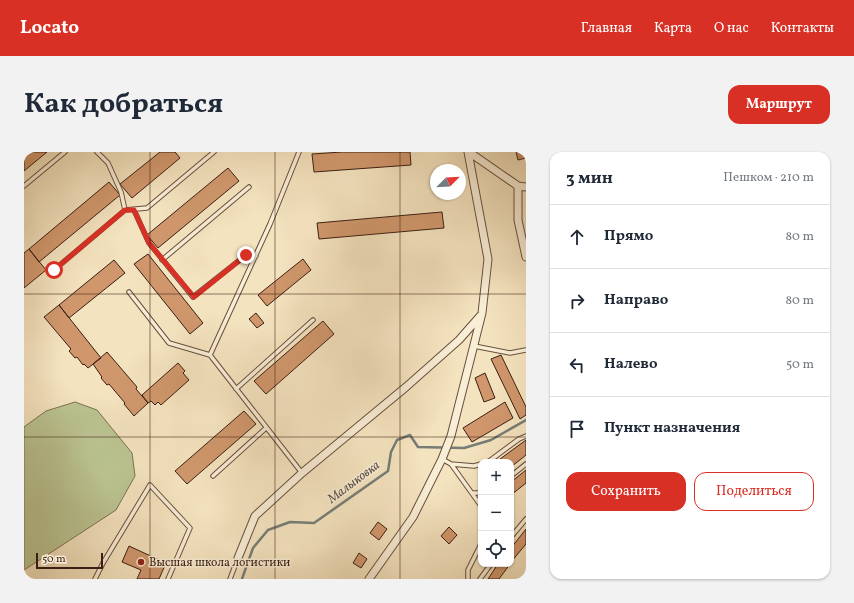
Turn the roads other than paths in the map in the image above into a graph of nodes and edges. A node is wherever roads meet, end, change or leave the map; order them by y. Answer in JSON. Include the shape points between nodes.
{"nodes":[{"id":1,"x":65,"y":152,"type":"edge"},
{"id":2,"x":97,"y":152,"type":"edge"},
{"id":3,"x":214,"y":152,"type":"edge"},
{"id":4,"x":299,"y":152,"type":"edge"},
{"id":5,"x":468,"y":152,"type":"edge"},
{"id":6,"x":24,"y":186,"type":"edge"},
{"id":7,"x":518,"y":186,"type":"junction"},
{"id":8,"x":249,"y":187,"type":"dead end"},
{"id":9,"x":526,"y":187,"type":"edge"},
{"id":10,"x":125,"y":210,"type":"junction"},
{"id":11,"x":134,"y":210,"type":"junction"},
{"id":12,"x":256,"y":256,"type":"junction"},
{"id":13,"x":526,"y":257,"type":"edge"},
{"id":14,"x":162,"y":260,"type":"junction"},
{"id":15,"x":54,"y":270,"type":"dead end"},
{"id":16,"x":129,"y":292,"type":"dead end"},
{"id":17,"x":482,"y":313,"type":"junction"},
{"id":18,"x":313,"y":320,"type":"dead end"},
{"id":19,"x":474,"y":346,"type":"junction"},
{"id":20,"x":526,"y":350,"type":"edge"},
{"id":21,"x":210,"y":356,"type":"junction"},
{"id":22,"x":236,"y":388,"type":"junction"},
{"id":23,"x":266,"y":428,"type":"junction"},
{"id":24,"x":526,"y":436,"type":"edge"},
{"id":25,"x":442,"y":458,"type":"junction"},
{"id":26,"x":492,"y":459,"type":"edge"},
{"id":27,"x":451,"y":464,"type":"junction"},
{"id":28,"x":526,"y":464,"type":"edge"},
{"id":29,"x":478,"y":465,"type":"edge"},
{"id":30,"x":302,"y":473,"type":"junction"},
{"id":31,"x":514,"y":474,"type":"edge"},
{"id":32,"x":213,"y":476,"type":"dead end"},
{"id":33,"x":472,"y":493,"type":"junction"},
{"id":34,"x":478,"y":493,"type":"edge"},
{"id":35,"x":478,"y":502,"type":"edge"},
{"id":36,"x":526,"y":519,"type":"edge"},
{"id":37,"x":514,"y":533,"type":"edge"},
{"id":38,"x":478,"y":550,"type":"edge"},
{"id":39,"x":238,"y":558,"type":"joint"},
{"id":40,"x":489,"y":567,"type":"edge"},
{"id":41,"x":95,"y":579,"type":"edge"},
{"id":42,"x":168,"y":579,"type":"edge"},
{"id":43,"x":230,"y":579,"type":"edge"},
{"id":44,"x":369,"y":579,"type":"edge"},
{"id":45,"x":468,"y":579,"type":"edge"},
{"id":46,"x":480,"y":579,"type":"edge"}],
"edges":[{"from":1,"to":6,"type":"lane"},
{"from":2,"to":10,"type":"lane","via":[[108,163],[121,192]]},
{"from":3,"to":11,"type":"lane","via":[[147,208]]},
{"from":4,"to":12,"type":"lane"},
{"from":5,"to":7,"type":"street"},
{"from":5,"to":17,"type":"street","via":[[488,259]]},
{"from":7,"to":9,"type":"street"},
{"from":7,"to":13,"type":"street","via":[[518,220]]},
{"from":8,"to":14,"type":"lane"},
{"from":10,"to":11,"type":"lane"},
{"from":10,"to":15,"type":"lane"},
{"from":11,"to":14,"type":"lane","via":[[149,243]]},
{"from":12,"to":14,"type":"lane","via":[[246,255],[194,297]]},
{"from":12,"to":21,"type":"lane"},
{"from":16,"to":21,"type":"lane","via":[[169,343]]},
{"from":17,"to":19,"type":"street"},
{"from":17,"to":30,"type":"street","via":[[447,351]]},
{"from":18,"to":22,"type":"lane"},
{"from":19,"to":20,"type":"lane","via":[[510,354]]},
{"from":19,"to":25,"type":"street","via":[[451,436]]},
{"from":21,"to":22,"type":"lane"},
{"from":22,"to":23,"type":"lane"},
{"from":23,"to":30,"type":"lane"},
{"from":23,"to":32,"type":"lane"},
{"from":24,"to":26,"type":"lane"},
{"from":25,"to":27,"type":"lane"},
{"from":25,"to":44,"type":"street","via":[[413,517]]},
{"from":27,"to":29,"type":"lane"},
{"from":27,"to":33,"type":"lane"},
{"from":28,"to":31,"type":"lane"},
{"from":30,"to":39,"type":"street","via":[[255,516]]},
{"from":33,"to":34,"type":"lane"},
{"from":33,"to":35,"type":"lane"},
{"from":36,"to":37,"type":"lane"},
{"from":38,"to":45,"type":"lane","via":[[468,570]]},
{"from":39,"to":43,"type":"lane"},
{"from":40,"to":46,"type":"lane"},
{"from":41,"to":42,"type":"lane","via":[[150,485],[190,528]]}]}
